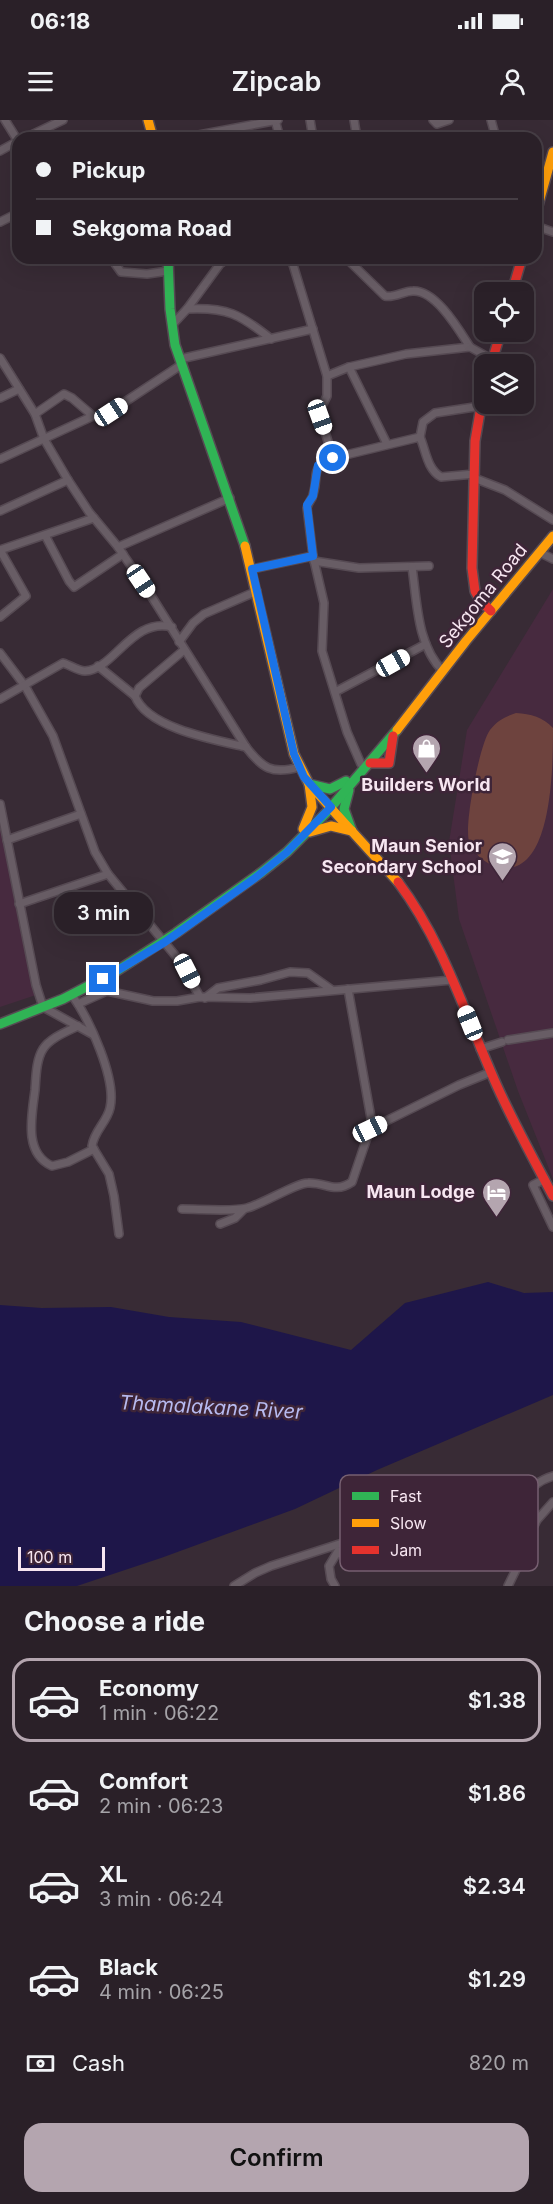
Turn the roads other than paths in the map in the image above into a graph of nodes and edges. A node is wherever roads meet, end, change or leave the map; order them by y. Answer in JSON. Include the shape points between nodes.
{"nodes":[{"id":1,"x":63,"y":120,"type":"edge"},
{"id":2,"x":276,"y":120,"type":"edge"},
{"id":3,"x":433,"y":120,"type":"edge"},
{"id":4,"x":449,"y":120,"type":"edge"},
{"id":5,"x":38,"y":132,"type":"edge"},
{"id":6,"x":229,"y":132,"type":"edge"},
{"id":7,"x":553,"y":153,"type":"edge"},
{"id":8,"x":542,"y":192,"type":"edge"},
{"id":9,"x":115,"y":264,"type":"edge"},
{"id":10,"x":168,"y":264,"type":"edge"},
{"id":11,"x":220,"y":264,"type":"edge"},
{"id":12,"x":293,"y":264,"type":"edge"},
{"id":13,"x":352,"y":264,"type":"edge"},
{"id":14,"x":520,"y":264,"type":"edge"},
{"id":15,"x":168,"y":272,"type":"junction"},
{"id":16,"x":515,"y":282,"type":"edge"},
{"id":17,"x":187,"y":309,"type":"junction"},
{"id":18,"x":172,"y":325,"type":"junction"},
{"id":19,"x":313,"y":329,"type":"junction"},
{"id":20,"x":271,"y":339,"type":"junction"},
{"id":21,"x":470,"y":347,"type":"junction"},
{"id":22,"x":480,"y":354,"type":"edge"},
{"id":23,"x":0,"y":358,"type":"edge"},
{"id":24,"x":181,"y":362,"type":"junction"},
{"id":25,"x":349,"y":368,"type":"junction"},
{"id":26,"x":327,"y":376,"type":"junction"},
{"id":27,"x":19,"y":389,"type":"junction"},
{"id":28,"x":0,"y":398,"type":"edge"},
{"id":29,"x":474,"y":407,"type":"edge"},
{"id":30,"x":35,"y":414,"type":"junction"},
{"id":31,"x":480,"y":414,"type":"edge"},
{"id":32,"x":93,"y":416,"type":"junction"},
{"id":33,"x":420,"y":436,"type":"junction"},
{"id":34,"x":44,"y":439,"type":"junction"},
{"id":35,"x":387,"y":444,"type":"junction"},
{"id":36,"x":333,"y":458,"type":"junction"},
{"id":37,"x":0,"y":459,"type":"edge"},
{"id":38,"x":474,"y":476,"type":"junction"},
{"id":39,"x":68,"y":480,"type":"junction"},
{"id":40,"x":230,"y":498,"type":"junction"},
{"id":41,"x":0,"y":510,"type":"edge"},
{"id":42,"x":94,"y":518,"type":"junction"},
{"id":43,"x":553,"y":520,"type":"edge"},
{"id":44,"x":45,"y":536,"type":"junction"},
{"id":45,"x":553,"y":536,"type":"edge"},
{"id":46,"x":118,"y":547,"type":"junction"},
{"id":47,"x":0,"y":550,"type":"edge"},
{"id":48,"x":539,"y":552,"type":"junction"},
{"id":49,"x":123,"y":554,"type":"junction"},
{"id":50,"x":314,"y":559,"type":"junction"},
{"id":51,"x":553,"y":560,"type":"edge"},
{"id":52,"x":429,"y":566,"type":"dead end"},
{"id":53,"x":412,"y":567,"type":"junction"},
{"id":54,"x":252,"y":569,"type":"junction"},
{"id":55,"x":257,"y":591,"type":"junction"},
{"id":56,"x":491,"y":611,"type":"junction"},
{"id":57,"x":0,"y":617,"type":"edge"},
{"id":58,"x":172,"y":627,"type":"junction"},
{"id":59,"x":179,"y":642,"type":"junction"},
{"id":60,"x":426,"y":645,"type":"junction"},
{"id":61,"x":184,"y":650,"type":"junction"},
{"id":62,"x":0,"y":653,"type":"edge"},
{"id":63,"x":98,"y":666,"type":"junction"},
{"id":64,"x":441,"y":674,"type":"junction"},
{"id":65,"x":25,"y":686,"type":"junction"},
{"id":66,"x":335,"y":692,"type":"junction"},
{"id":67,"x":135,"y":696,"type":"junction"},
{"id":68,"x":0,"y":699,"type":"edge"},
{"id":69,"x":394,"y":734,"type":"junction"},
{"id":70,"x":246,"y":747,"type":"junction"},
{"id":71,"x":365,"y":763,"type":"junction"},
{"id":72,"x":299,"y":767,"type":"junction"},
{"id":73,"x":349,"y":783,"type":"junction"},
{"id":74,"x":309,"y":784,"type":"junction"},
{"id":75,"x":0,"y":804,"type":"edge"},
{"id":76,"x":329,"y":805,"type":"junction"},
{"id":77,"x":81,"y":814,"type":"junction"},
{"id":78,"x":305,"y":831,"type":"junction"},
{"id":79,"x":351,"y":831,"type":"junction"},
{"id":80,"x":7,"y":840,"type":"junction"},
{"id":81,"x":108,"y":874,"type":"junction"},
{"id":82,"x":19,"y":904,"type":"junction"},
{"id":83,"x":165,"y":942,"type":"junction"},
{"id":84,"x":452,"y":980,"type":"junction"},
{"id":85,"x":348,"y":989,"type":"junction"},
{"id":86,"x":332,"y":990,"type":"junction"},
{"id":87,"x":72,"y":995,"type":"junction"},
{"id":88,"x":203,"y":998,"type":"junction"},
{"id":89,"x":78,"y":1004,"type":"junction"},
{"id":90,"x":43,"y":1007,"type":"junction"},
{"id":91,"x":0,"y":1024,"type":"edge"},
{"id":92,"x":78,"y":1026,"type":"junction"},
{"id":93,"x":553,"y":1033,"type":"edge"},
{"id":94,"x":92,"y":1034,"type":"junction"},
{"id":95,"x":480,"y":1048,"type":"junction"},
{"id":96,"x":490,"y":1072,"type":"junction"},
{"id":97,"x":370,"y":1129,"type":"junction"},
{"id":98,"x":94,"y":1149,"type":"junction"},
{"id":99,"x":545,"y":1179,"type":"junction"},
{"id":100,"x":553,"y":1196,"type":"edge"},
{"id":101,"x":182,"y":1209,"type":"dead end"},
{"id":102,"x":244,"y":1209,"type":"junction"},
{"id":103,"x":220,"y":1224,"type":"dead end"},
{"id":104,"x":553,"y":1227,"type":"edge"},
{"id":105,"x":118,"y":1234,"type":"dead end"},
{"id":106,"x":553,"y":1476,"type":"edge"},
{"id":107,"x":538,"y":1482,"type":"edge"},
{"id":108,"x":553,"y":1502,"type":"edge"},
{"id":109,"x":538,"y":1519,"type":"edge"},
{"id":110,"x":340,"y":1544,"type":"edge"},
{"id":111,"x":340,"y":1546,"type":"edge"},
{"id":112,"x":340,"y":1553,"type":"edge"},
{"id":113,"x":337,"y":1554,"type":"junction"},
{"id":114,"x":515,"y":1571,"type":"edge"},
{"id":115,"x":234,"y":1586,"type":"edge"},
{"id":116,"x":335,"y":1586,"type":"edge"},
{"id":117,"x":508,"y":1586,"type":"edge"}],
"edges":[{"from":1,"to":5,"type":"street"},
{"from":2,"to":6,"type":"street"},
{"from":3,"to":4,"type":"street","via":[[437,124]]},
{"from":7,"to":8,"type":"main road"},
{"from":9,"to":15,"type":"street","via":[[121,272]]},
{"from":10,"to":15,"type":"main road"},
{"from":11,"to":17,"type":"street"},
{"from":12,"to":19,"type":"street"},
{"from":13,"to":21,"type":"street","via":[[385,296],[413,291],[433,298]]},
{"from":14,"to":16,"type":"main road"},
{"from":15,"to":18,"type":"main road"},
{"from":17,"to":18,"type":"street"},
{"from":17,"to":20,"type":"street","via":[[230,312]]},
{"from":18,"to":24,"type":"main road"},
{"from":19,"to":20,"type":"street"},
{"from":19,"to":26,"type":"street"},
{"from":20,"to":24,"type":"street"},
{"from":21,"to":22,"type":"street"},
{"from":21,"to":25,"type":"street","via":[[406,354]]},
{"from":23,"to":27,"type":"street"},
{"from":24,"to":32,"type":"street","via":[[111,412],[98,418]]},
{"from":24,"to":40,"type":"main road"},
{"from":25,"to":26,"type":"street"},
{"from":25,"to":35,"type":"street"},
{"from":26,"to":36,"type":"street","via":[[327,396],[319,412]]},
{"from":27,"to":28,"type":"street"},
{"from":27,"to":30,"type":"street"},
{"from":29,"to":33,"type":"street","via":[[435,413],[423,422]]},
{"from":30,"to":32,"type":"street","via":[[64,394]]},
{"from":30,"to":34,"type":"street"},
{"from":31,"to":38,"type":"main road"},
{"from":32,"to":34,"type":"street"},
{"from":33,"to":35,"type":"street"},
{"from":33,"to":38,"type":"street","via":[[430,467],[437,475]]},
{"from":34,"to":37,"type":"street"},
{"from":34,"to":39,"type":"street"},
{"from":35,"to":36,"type":"street"},
{"from":36,"to":50,"type":"street","via":[[318,465],[313,496],[307,505]]},
{"from":38,"to":43,"type":"street"},
{"from":38,"to":56,"type":"main road","via":[[473,584],[480,600]]},
{"from":39,"to":41,"type":"street"},
{"from":39,"to":42,"type":"street"},
{"from":40,"to":46,"type":"street"},
{"from":40,"to":54,"type":"main road"},
{"from":42,"to":44,"type":"street"},
{"from":42,"to":46,"type":"street"},
{"from":44,"to":47,"type":"street"},
{"from":44,"to":49,"type":"street","via":[[74,586]]},
{"from":45,"to":48,"type":"main road","name":"Sekgoma Road"},
{"from":46,"to":49,"type":"street"},
{"from":47,"to":57,"type":"street","via":[[26,596]]},
{"from":48,"to":51,"type":"street"},
{"from":48,"to":56,"type":"main road","name":"Sekgoma Road"},
{"from":49,"to":58,"type":"street"},
{"from":50,"to":53,"type":"street","via":[[358,568]]},
{"from":50,"to":54,"type":"street"},
{"from":50,"to":66,"type":"street","via":[[324,603],[322,651]]},
{"from":52,"to":53,"type":"street"},
{"from":53,"to":60,"type":"street"},
{"from":54,"to":55,"type":"main road"},
{"from":55,"to":59,"type":"street","via":[[204,614]]},
{"from":55,"to":72,"type":"main road"},
{"from":56,"to":64,"type":"main road","name":"Sekgoma Road"},
{"from":58,"to":59,"type":"street"},
{"from":58,"to":63,"type":"street","via":[[160,626],[137,634]]},
{"from":59,"to":61,"type":"street"},
{"from":60,"to":64,"type":"street"},
{"from":60,"to":66,"type":"street"},
{"from":61,"to":67,"type":"street","via":[[139,688]]},
{"from":61,"to":70,"type":"street"},
{"from":62,"to":65,"type":"street"},
{"from":63,"to":65,"type":"street","via":[[81,671],[63,663]]},
{"from":63,"to":67,"type":"street"},
{"from":64,"to":69,"type":"main road","name":"Sekgoma Road"},
{"from":64,"to":71,"type":"main road","name":"Sekgoma Road"},
{"from":65,"to":68,"type":"street"},
{"from":65,"to":77,"type":"street","via":[[53,736]]},
{"from":66,"to":71,"type":"street","via":[[347,732]]},
{"from":67,"to":70,"type":"street","via":[[155,719]]},
{"from":69,"to":71,"type":"main road","name":"Sekgoma Road"},
{"from":69,"to":71,"type":"main road","via":[[389,763]]},
{"from":70,"to":72,"type":"street","via":[[265,768],[277,771]]},
{"from":71,"to":73,"type":"main road","name":"Sekgoma Road"},
{"from":72,"to":74,"type":"main road"},
{"from":73,"to":74,"type":"main road","via":[[330,789]]},
{"from":73,"to":76,"type":"main road","name":"Sekgoma Road"},
{"from":73,"to":79,"type":"main road","via":[[344,809]]},
{"from":74,"to":76,"type":"main road"},
{"from":74,"to":78,"type":"main road","via":[[312,811]]},
{"from":75,"to":80,"type":"street"},
{"from":76,"to":78,"type":"main road","name":"Sekgoma Road"},
{"from":76,"to":79,"type":"main road"},
{"from":77,"to":80,"type":"street"},
{"from":77,"to":81,"type":"street"},
{"from":78,"to":79,"type":"main road","via":[[331,826]]},
{"from":78,"to":83,"type":"main road","name":"Sekgoma Road","via":[[271,866]]},
{"from":79,"to":84,"type":"main road","via":[[391,872],[417,907]]},
{"from":80,"to":82,"type":"street"},
{"from":81,"to":82,"type":"street"},
{"from":81,"to":83,"type":"street"},
{"from":82,"to":90,"type":"street"},
{"from":83,"to":87,"type":"main road","name":"Sekgoma Road"},
{"from":83,"to":88,"type":"street"},
{"from":84,"to":85,"type":"street"},
{"from":84,"to":95,"type":"main road"},
{"from":85,"to":86,"type":"street"},
{"from":85,"to":97,"type":"street","via":[[370,1107]]},
{"from":86,"to":88,"type":"street"},
{"from":86,"to":88,"type":"street","via":[[301,971],[218,988]]},
{"from":87,"to":89,"type":"street"},
{"from":87,"to":90,"type":"main road","name":"Sekgoma Road"},
{"from":88,"to":89,"type":"street","via":[[153,1001],[107,991]]},
{"from":89,"to":94,"type":"street"},
{"from":90,"to":91,"type":"main road","name":"Sekgoma Road"},
{"from":90,"to":92,"type":"street"},
{"from":92,"to":94,"type":"street"},
{"from":92,"to":98,"type":"street","via":[[49,1042],[40,1055],[32,1139],[41,1158],[52,1166]]},
{"from":93,"to":95,"type":"street"},
{"from":94,"to":98,"type":"street","via":[[112,1093],[106,1119],[94,1138]]},
{"from":95,"to":96,"type":"main road"},
{"from":96,"to":97,"type":"street"},
{"from":96,"to":99,"type":"main road"},
{"from":97,"to":102,"type":"street","via":[[355,1178],[347,1185],[300,1185]]},
{"from":98,"to":105,"type":"street","via":[[109,1174]]},
{"from":99,"to":100,"type":"main road"},
{"from":99,"to":104,"type":"street","via":[[533,1185]]},
{"from":101,"to":102,"type":"street"},
{"from":102,"to":103,"type":"street"},
{"from":106,"to":107,"type":"street"},
{"from":108,"to":109,"type":"street"},
{"from":110,"to":115,"type":"street","via":[[271,1566]]},
{"from":111,"to":113,"type":"street"},
{"from":112,"to":113,"type":"street"},
{"from":113,"to":116,"type":"street","via":[[329,1566]]},
{"from":114,"to":117,"type":"street"}]}
